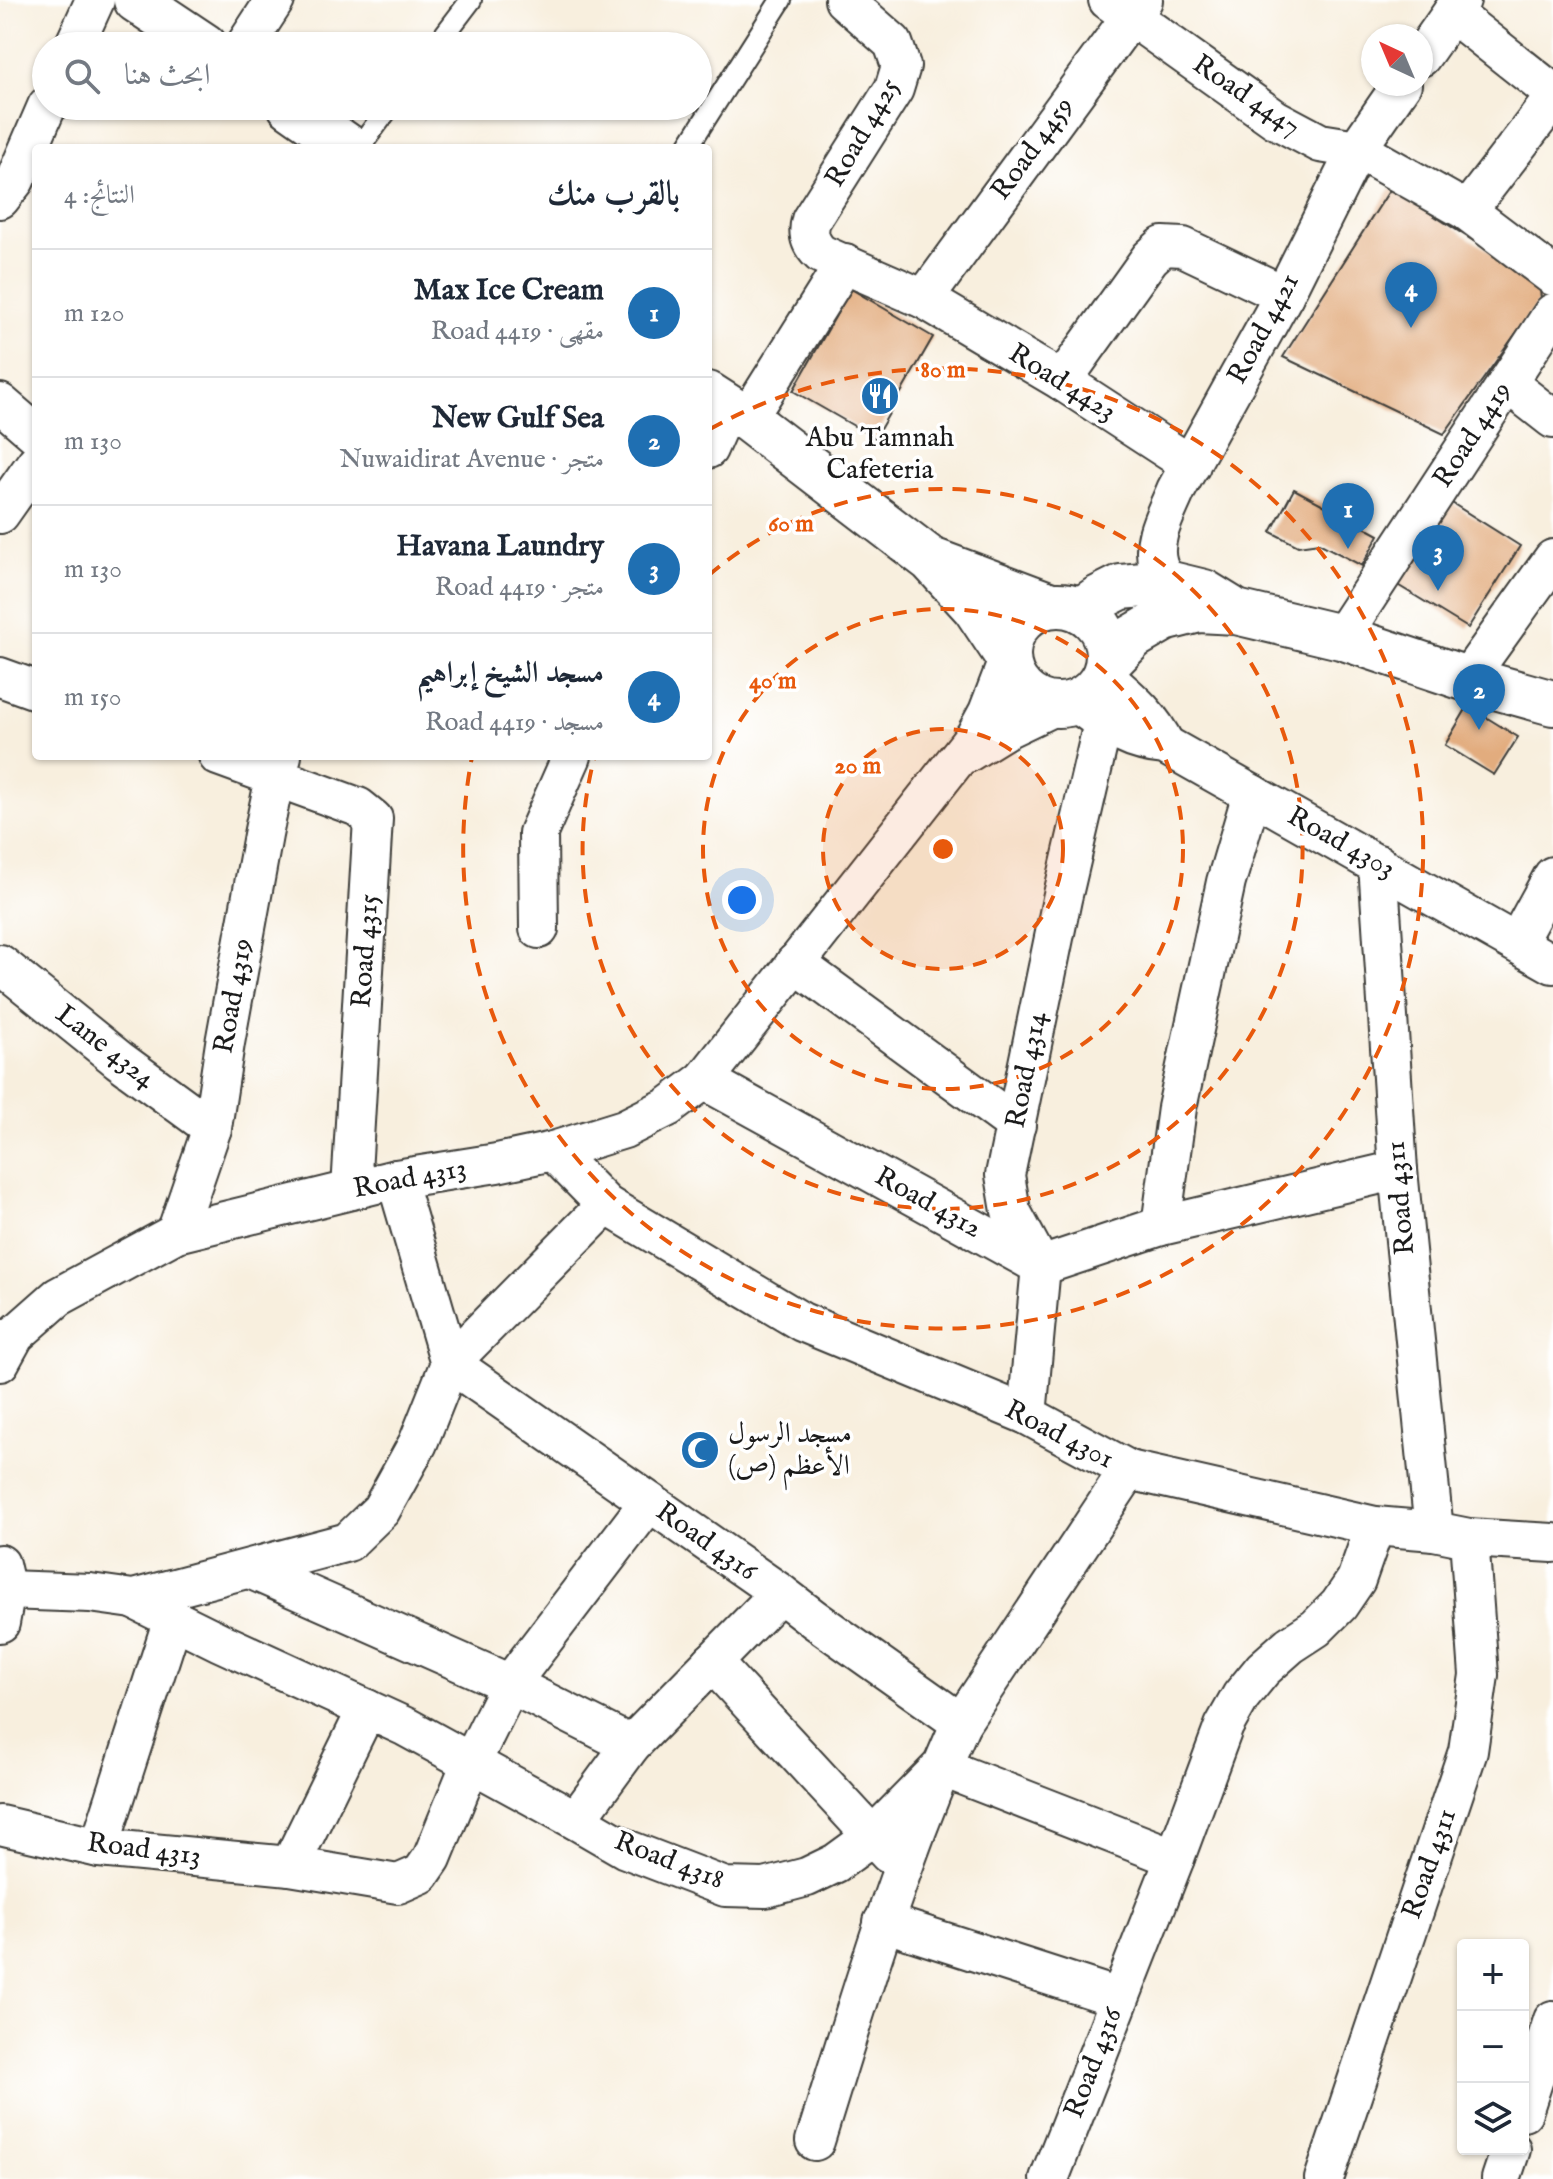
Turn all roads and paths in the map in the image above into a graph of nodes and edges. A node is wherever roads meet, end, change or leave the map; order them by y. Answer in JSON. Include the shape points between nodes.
{"nodes":[{"id":1,"x":95,"y":0,"type":"edge"},
{"id":2,"x":136,"y":0,"type":"edge"},
{"id":3,"x":275,"y":0,"type":"edge"},
{"id":4,"x":471,"y":0,"type":"edge"},
{"id":5,"x":781,"y":0,"type":"edge"},
{"id":6,"x":853,"y":2,"type":"edge"},
{"id":7,"x":1128,"y":5,"type":"edge"},
{"id":8,"x":1457,"y":6,"type":"edge"},
{"id":9,"x":80,"y":32,"type":"edge"},
{"id":10,"x":184,"y":32,"type":"edge"},
{"id":11,"x":254,"y":32,"type":"edge"},
{"id":12,"x":447,"y":32,"type":"edge"},
{"id":13,"x":1433,"y":40,"type":"edge"},
{"id":14,"x":1553,"y":93,"type":"edge"},
{"id":15,"x":1394,"y":96,"type":"edge"},
{"id":16,"x":1553,"y":99,"type":"edge"},
{"id":17,"x":712,"y":109,"type":"edge"},
{"id":18,"x":41,"y":120,"type":"edge"},
{"id":19,"x":307,"y":120,"type":"edge"},
{"id":20,"x":371,"y":120,"type":"edge"},
{"id":21,"x":705,"y":120,"type":"edge"},
{"id":22,"x":337,"y":144,"type":"edge"},
{"id":23,"x":339,"y":144,"type":"edge"},
{"id":24,"x":690,"y":144,"type":"edge"},
{"id":25,"x":1357,"y":149,"type":"junction"},
{"id":26,"x":13,"y":186,"type":"edge"},
{"id":27,"x":1467,"y":211,"type":"junction"},
{"id":28,"x":845,"y":263,"type":"junction"},
{"id":29,"x":1553,"y":276,"type":"edge"},
{"id":30,"x":1284,"y":295,"type":"junction"},
{"id":31,"x":924,"y":299,"type":"junction"},
{"id":32,"x":1553,"y":313,"type":"edge"},
{"id":33,"x":1062,"y":381,"type":"junction"},
{"id":34,"x":1507,"y":383,"type":"junction"},
{"id":35,"x":0,"y":403,"type":"edge"},
{"id":36,"x":727,"y":406,"type":"edge"},
{"id":37,"x":1553,"y":419,"type":"edge"},
{"id":38,"x":32,"y":431,"type":"edge"},
{"id":39,"x":712,"y":440,"type":"edge"},
{"id":40,"x":1191,"y":465,"type":"junction"},
{"id":41,"x":32,"y":469,"type":"edge"},
{"id":42,"x":0,"y":514,"type":"edge"},
{"id":43,"x":1553,"y":559,"type":"edge"},
{"id":44,"x":931,"y":560,"type":"junction"},
{"id":45,"x":1167,"y":583,"type":"junction"},
{"id":46,"x":1066,"y":607,"type":"junction"},
{"id":47,"x":1236,"y":612,"type":"junction"},
{"id":48,"x":1341,"y":637,"type":"junction"},
{"id":49,"x":1008,"y":658,"type":"junction"},
{"id":50,"x":0,"y":677,"type":"edge"},
{"id":51,"x":1467,"y":679,"type":"junction"},
{"id":52,"x":32,"y":689,"type":"edge"},
{"id":53,"x":1089,"y":694,"type":"junction"},
{"id":54,"x":1553,"y":703,"type":"edge"},
{"id":55,"x":958,"y":758,"type":"junction"},
{"id":56,"x":242,"y":760,"type":"edge"},
{"id":57,"x":570,"y":760,"type":"edge"},
{"id":58,"x":279,"y":766,"type":"edge"},
{"id":59,"x":1252,"y":794,"type":"junction"},
{"id":60,"x":1378,"y":864,"type":"junction"},
{"id":61,"x":1553,"y":876,"type":"edge"},
{"id":62,"x":539,"y":929,"type":"dead end"},
{"id":63,"x":1517,"y":942,"type":"junction"},
{"id":64,"x":795,"y":963,"type":"junction"},
{"id":65,"x":0,"y":964,"type":"edge"},
{"id":66,"x":1553,"y":964,"type":"edge"},
{"id":67,"x":704,"y":1080,"type":"junction"},
{"id":68,"x":1016,"y":1125,"type":"junction"},
{"id":69,"x":212,"y":1128,"type":"junction"},
{"id":70,"x":553,"y":1151,"type":"junction"},
{"id":71,"x":1398,"y":1170,"type":"junction"},
{"id":72,"x":396,"y":1179,"type":"junction"},
{"id":73,"x":351,"y":1190,"type":"junction"},
{"id":74,"x":606,"y":1205,"type":"junction"},
{"id":75,"x":1161,"y":1226,"type":"junction"},
{"id":76,"x":176,"y":1233,"type":"junction"},
{"id":77,"x":1041,"y":1266,"type":"junction"},
{"id":78,"x":5,"y":1342,"type":"edge"},
{"id":79,"x":450,"y":1363,"type":"junction"},
{"id":80,"x":1027,"y":1415,"type":"junction"},
{"id":81,"x":1129,"y":1470,"type":"junction"},
{"id":82,"x":649,"y":1502,"type":"junction"},
{"id":83,"x":1375,"y":1526,"type":"junction"},
{"id":84,"x":1451,"y":1534,"type":"junction"},
{"id":85,"x":1553,"y":1543,"type":"edge"},
{"id":86,"x":250,"y":1569,"type":"junction"},
{"id":87,"x":2,"y":1592,"type":"edge"},
{"id":88,"x":780,"y":1593,"type":"junction"},
{"id":89,"x":133,"y":1599,"type":"junction"},
{"id":90,"x":173,"y":1619,"type":"junction"},
{"id":91,"x":712,"y":1662,"type":"junction"},
{"id":92,"x":510,"y":1684,"type":"junction"},
{"id":93,"x":367,"y":1709,"type":"junction"},
{"id":94,"x":961,"y":1723,"type":"junction"},
{"id":95,"x":631,"y":1745,"type":"junction"},
{"id":96,"x":471,"y":1763,"type":"junction"},
{"id":97,"x":941,"y":1767,"type":"junction"},
{"id":98,"x":576,"y":1820,"type":"junction"},
{"id":99,"x":0,"y":1825,"type":"edge"},
{"id":100,"x":873,"y":1836,"type":"junction"},
{"id":101,"x":99,"y":1848,"type":"junction"},
{"id":102,"x":1175,"y":1858,"type":"junction"},
{"id":103,"x":290,"y":1866,"type":"junction"},
{"id":104,"x":903,"y":1870,"type":"junction"},
{"id":105,"x":883,"y":1922,"type":"junction"},
{"id":106,"x":1119,"y":1998,"type":"junction"},
{"id":107,"x":1553,"y":2020,"type":"edge"},
{"id":108,"x":1529,"y":2094,"type":"edge"},
{"id":109,"x":815,"y":2141,"type":"dead end"},
{"id":110,"x":1509,"y":2155,"type":"edge"},
{"id":111,"x":1049,"y":2179,"type":"edge"},
{"id":112,"x":1324,"y":2179,"type":"edge"},
{"id":113,"x":1501,"y":2179,"type":"edge"}],
"edges":[{"from":1,"to":9,"type":"street"},
{"from":2,"to":10,"type":"street"},
{"from":3,"to":11,"type":"street"},
{"from":4,"to":12,"type":"lane"},
{"from":5,"to":17,"type":"lane"},
{"from":6,"to":28,"type":"street","name":"Road 4425","via":[[893,43],[901,66],[894,89],[808,229],[821,254]]},
{"from":7,"to":25,"type":"street","name":"Road 4447","via":[[1275,119],[1320,143]]},
{"from":7,"to":31,"type":"street","name":"Road 4459"},
{"from":8,"to":13,"type":"street"},
{"from":8,"to":14,"type":"street"},
{"from":15,"to":25,"type":"street","name":"Road 4421"},
{"from":16,"to":27,"type":"street"},
{"from":18,"to":26,"type":"street"},
{"from":19,"to":22,"type":"street"},
{"from":20,"to":23,"type":"lane"},
{"from":21,"to":24,"type":"lane"},
{"from":25,"to":27,"type":"street","name":"Road 4447"},
{"from":25,"to":30,"type":"street","name":"Road 4421"},
{"from":27,"to":29,"type":"street","name":"Road 4447"},
{"from":28,"to":31,"type":"street","name":"Road 4423"},
{"from":28,"to":36,"type":"street"},
{"from":30,"to":33,"type":"street","via":[[1183,247],[1163,246]]},
{"from":30,"to":40,"type":"street","name":"Road 4421"},
{"from":31,"to":33,"type":"street","name":"Road 4423"},
{"from":32,"to":34,"type":"street","name":"Road 4419"},
{"from":33,"to":40,"type":"street","name":"Road 4423"},
{"from":34,"to":37,"type":"street"},
{"from":34,"to":48,"type":"street","name":"Road 4419"},
{"from":35,"to":38,"type":"street"},
{"from":36,"to":39,"type":"street"},
{"from":36,"to":44,"type":"street"},
{"from":40,"to":45,"type":"street","name":"Road 4421","via":[[1155,547]]},
{"from":41,"to":42,"type":"street"},
{"from":43,"to":51,"type":"street"},
{"from":44,"to":46,"type":"street"},
{"from":44,"to":49,"type":"street","via":[[975,608]]},
{"from":45,"to":46,"type":"street","via":[[1121,587]]},
{"from":45,"to":47,"type":"street","via":[[1204,592]]},
{"from":46,"to":49,"type":"street","via":[[1038,609],[1025,617],[1009,641]]},
{"from":46,"to":53,"type":"street","via":[[1094,619],[1108,647]]},
{"from":47,"to":48,"type":"street"},
{"from":47,"to":53,"type":"street","via":[[1199,610],[1164,619],[1133,637]]},
{"from":48,"to":51,"type":"street"},
{"from":49,"to":53,"type":"street","via":[[1012,677],[1038,701]]},
{"from":49,"to":55,"type":"street","name":"Road 4313","via":[[988,712]]},
{"from":50,"to":52,"type":"street"},
{"from":51,"to":54,"type":"street"},
{"from":53,"to":55,"type":"street","name":"Road 4313","via":[[1006,729]]},
{"from":53,"to":59,"type":"street","name":"Road 4303","via":[[1145,712],[1165,745]]},
{"from":53,"to":68,"type":"street","name":"Road 4314","via":[[1062,899]]},
{"from":55,"to":64,"type":"street","name":"Road 4313"},
{"from":56,"to":58,"type":"street"},
{"from":57,"to":62,"type":"street","via":[[538,833]]},
{"from":58,"to":69,"type":"street","name":"Road 4319"},
{"from":58,"to":73,"type":"street","name":"Road 4315","via":[[373,819]]},
{"from":59,"to":60,"type":"street","name":"Road 4303"},
{"from":59,"to":75,"type":"street","via":[[1226,882],[1177,1108]]},
{"from":60,"to":63,"type":"street","name":"Road 4303"},
{"from":60,"to":71,"type":"street","name":"Road 4311"},
{"from":61,"to":63,"type":"street"},
{"from":63,"to":66,"type":"street","name":"Road 4303"},
{"from":64,"to":67,"type":"street","name":"Road 4313"},
{"from":64,"to":68,"type":"street"},
{"from":65,"to":69,"type":"street","name":"Lane 4324"},
{"from":67,"to":70,"type":"street","name":"Road 4313","via":[[668,1107],[624,1129]]},
{"from":67,"to":77,"type":"street","name":"Road 4312"},
{"from":68,"to":77,"type":"street","name":"Road 4314","via":[[1005,1175],[1011,1211]]},
{"from":69,"to":76,"type":"street","name":"Road 4319"},
{"from":70,"to":72,"type":"street","name":"Road 4313"},
{"from":70,"to":74,"type":"street","name":"Road 4301"},
{"from":71,"to":75,"type":"street"},
{"from":71,"to":84,"type":"street","name":"Road 4311"},
{"from":72,"to":73,"type":"street","name":"Road 4313"},
{"from":72,"to":79,"type":"street"},
{"from":73,"to":76,"type":"street","name":"Road 4313"},
{"from":74,"to":79,"type":"street"},
{"from":74,"to":80,"type":"street","name":"Road 4301","via":[[802,1322]]},
{"from":75,"to":77,"type":"street"},
{"from":76,"to":78,"type":"street","name":"Road 4313","via":[[58,1297]]},
{"from":77,"to":80,"type":"street"},
{"from":79,"to":82,"type":"street","name":"Road 4316"},
{"from":79,"to":86,"type":"street","via":[[418,1443],[381,1510],[348,1542]]},
{"from":80,"to":81,"type":"street","name":"Road 4301"},
{"from":81,"to":83,"type":"street","name":"Road 4301"},
{"from":81,"to":94,"type":"street","name":"Road 4318"},
{"from":82,"to":88,"type":"street","name":"Road 4316"},
{"from":82,"to":92,"type":"street"},
{"from":83,"to":84,"type":"street","name":"Road 4301"},
{"from":83,"to":102,"type":"street","name":"Road 4316","via":[[1356,1580],[1339,1605],[1263,1669],[1241,1696],[1224,1726]]},
{"from":84,"to":85,"type":"street","name":"Road 4301"},
{"from":84,"to":112,"type":"street","name":"Road 4311","via":[[1479,1675],[1468,1751]]},
{"from":86,"to":89,"type":"street"},
{"from":86,"to":92,"type":"street"},
{"from":87,"to":89,"type":"street"},
{"from":88,"to":91,"type":"street"},
{"from":88,"to":94,"type":"street","name":"Road 4316"},
{"from":89,"to":90,"type":"street","name":"Road 4318"},
{"from":90,"to":93,"type":"street","name":"Road 4318"},
{"from":90,"to":101,"type":"street"},
{"from":91,"to":95,"type":"street"},
{"from":91,"to":100,"type":"street"},
{"from":92,"to":95,"type":"street"},
{"from":92,"to":96,"type":"street"},
{"from":93,"to":96,"type":"street","name":"Road 4318"},
{"from":93,"to":103,"type":"street"},
{"from":94,"to":97,"type":"street","name":"Road 4318"},
{"from":95,"to":98,"type":"street"},
{"from":96,"to":98,"type":"street","name":"Road 4318"},
{"from":96,"to":103,"type":"street","via":[[421,1874],[398,1884]]},
{"from":97,"to":100,"type":"street","name":"Road 4318"},
{"from":97,"to":102,"type":"street"},
{"from":97,"to":104,"type":"street","name":"Road 4318"},
{"from":98,"to":100,"type":"street","name":"Road 4318","via":[[626,1849],[725,1887],[765,1888],[807,1877]]},
{"from":99,"to":101,"type":"street","name":"Road 4313"},
{"from":100,"to":104,"type":"street"},
{"from":101,"to":103,"type":"street","name":"Road 4313"},
{"from":102,"to":106,"type":"street","name":"Road 4316"},
{"from":104,"to":105,"type":"street","name":"Road 4318"},
{"from":105,"to":106,"type":"street"},
{"from":105,"to":109,"type":"street","name":"Road 4318"},
{"from":106,"to":111,"type":"street","name":"Road 4316"},
{"from":107,"to":108,"type":"street"},
{"from":110,"to":113,"type":"street"}]}
